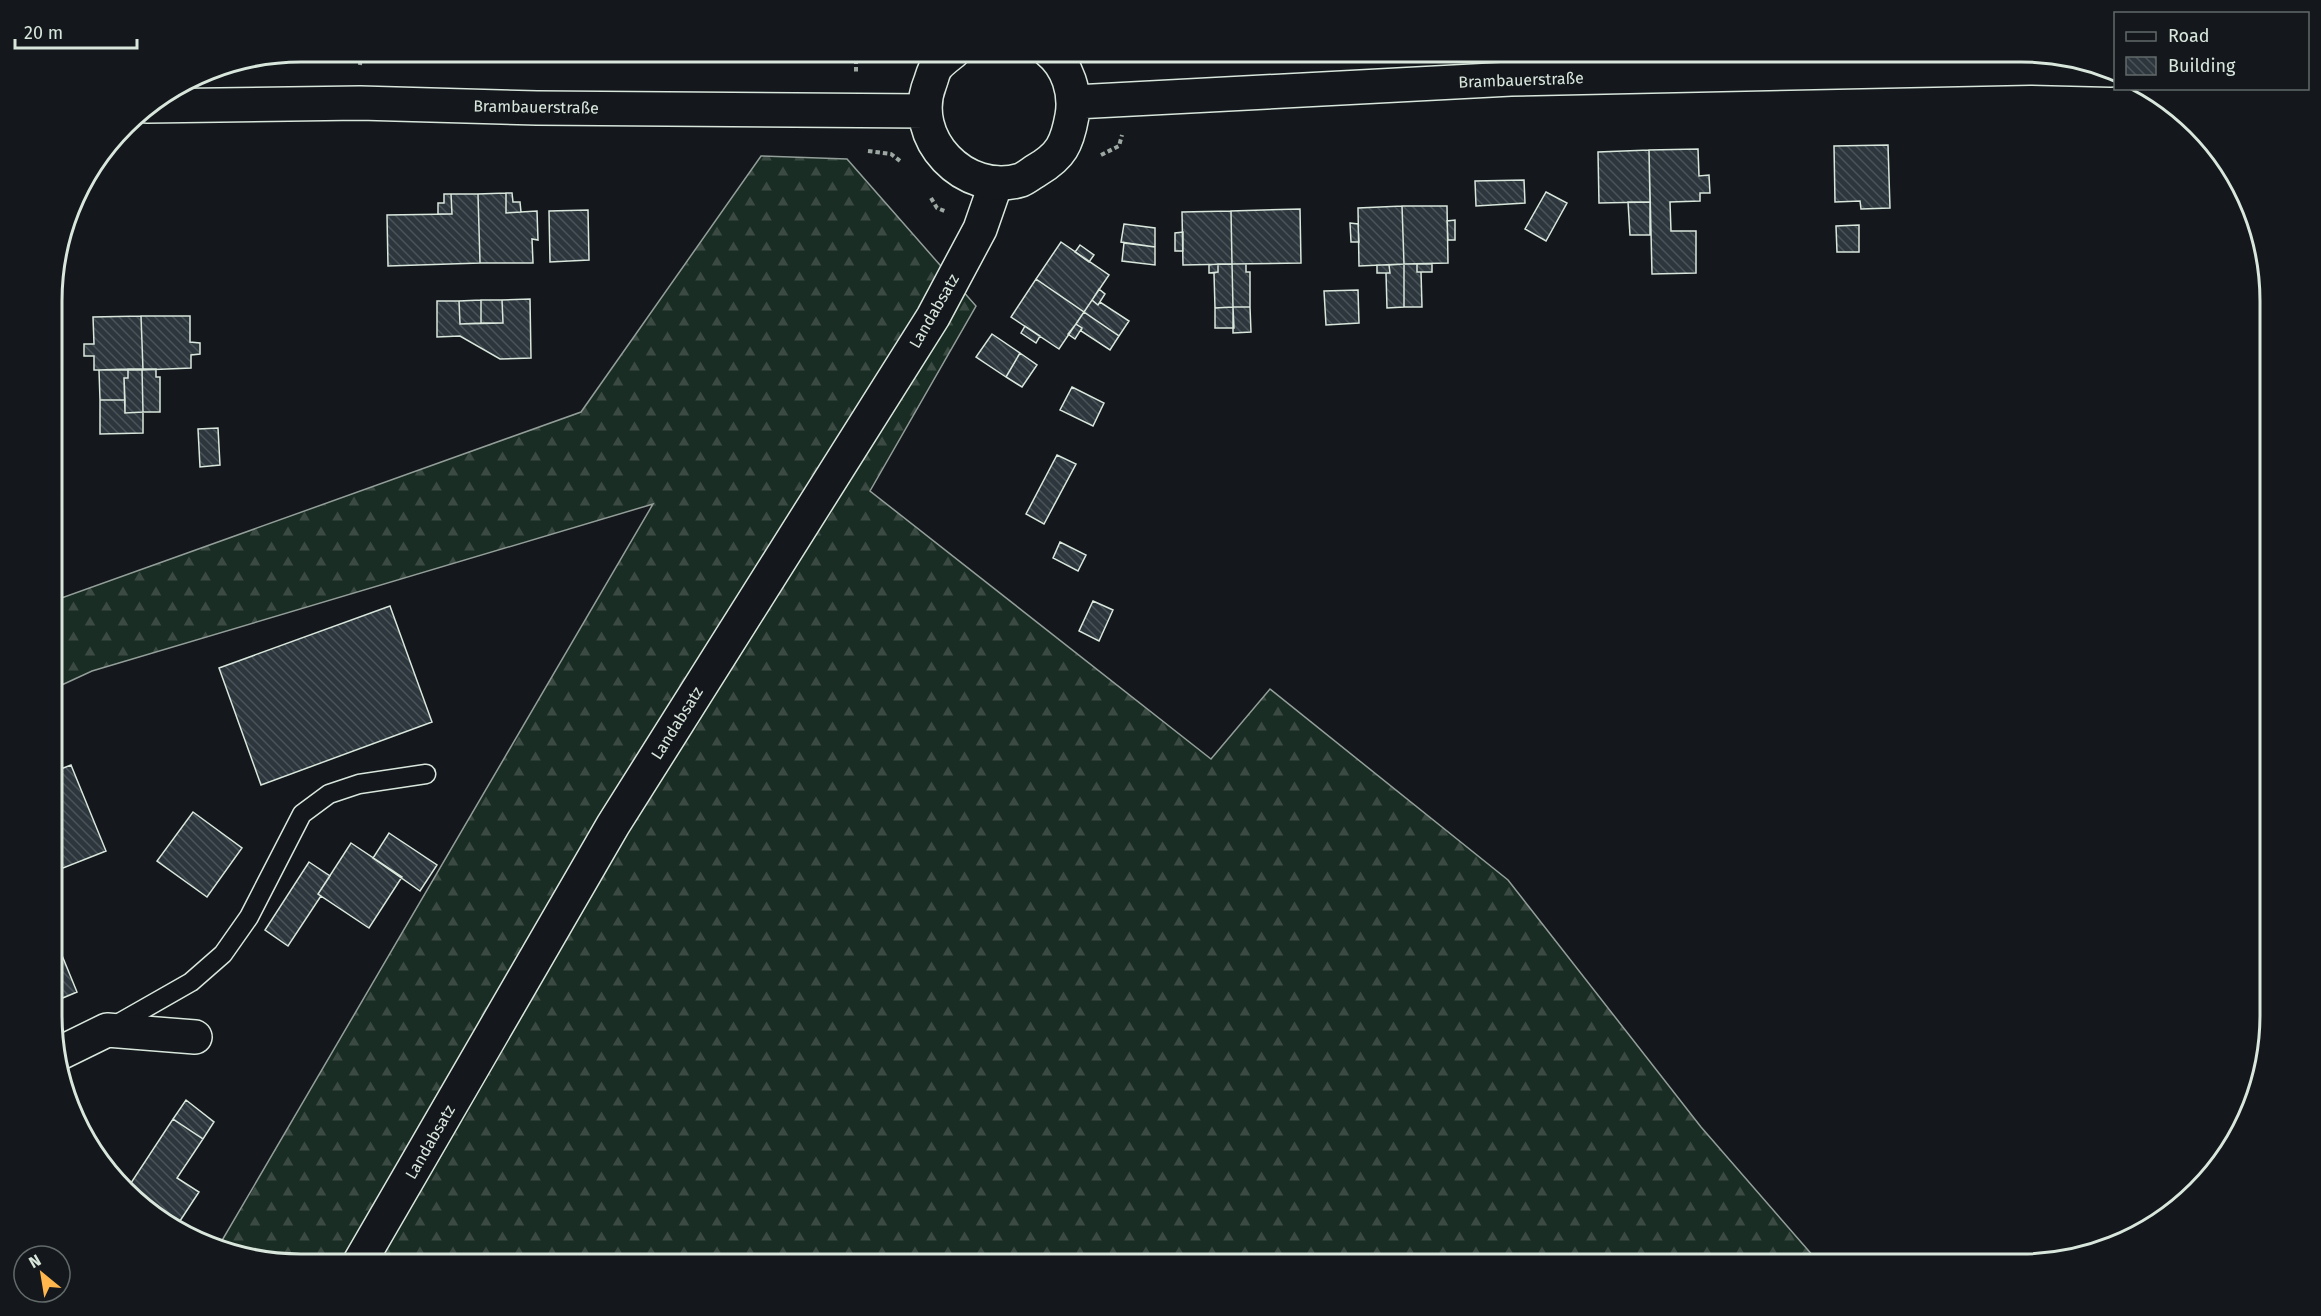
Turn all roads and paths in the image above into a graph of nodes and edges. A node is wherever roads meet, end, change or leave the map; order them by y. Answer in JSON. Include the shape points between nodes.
{"nodes":[{"id":1,"x":942,"y":62,"type":"edge"},
{"id":2,"x":1057,"y":62,"type":"edge"},
{"id":3,"x":2080,"y":69,"type":"edge"},
{"id":4,"x":1075,"y":102,"type":"junction"},
{"id":5,"x":163,"y":106,"type":"edge"},
{"id":6,"x":925,"y":111,"type":"junction"},
{"id":7,"x":996,"y":183,"type":"junction"},
{"id":8,"x":426,"y":774,"type":"dead end"},
{"id":9,"x":107,"y":1030,"type":"junction"},
{"id":10,"x":195,"y":1037,"type":"dead end"},
{"id":11,"x":65,"y":1051,"type":"edge"},
{"id":12,"x":364,"y":1254,"type":"edge"}],
"edges":[{"from":1,"to":6,"type":"main road","via":[[926,92]]},
{"from":2,"to":4,"type":"main road","via":[[1068,77]]},
{"from":3,"to":4,"type":"main road","name":"Brambauerstraße","via":[[1511,79]]},
{"from":4,"to":7,"type":"main road","via":[[1068,139],[1054,160],[1022,180]]},
{"from":5,"to":6,"type":"main road","name":"Brambauerstraße","via":[[360,103]]},
{"from":6,"to":7,"type":"main road","via":[[930,136],[945,159],[966,175]]},
{"from":7,"to":12,"type":"main road","name":"Landabsatz","via":[[980,229],[933,317],[613,825]]},
{"from":8,"to":9,"type":"lane","via":[[359,784],[329,794],[302,814],[249,917],[223,954],[191,982]]},
{"from":9,"to":10,"type":"main road"},
{"from":9,"to":11,"type":"main road"}]}
